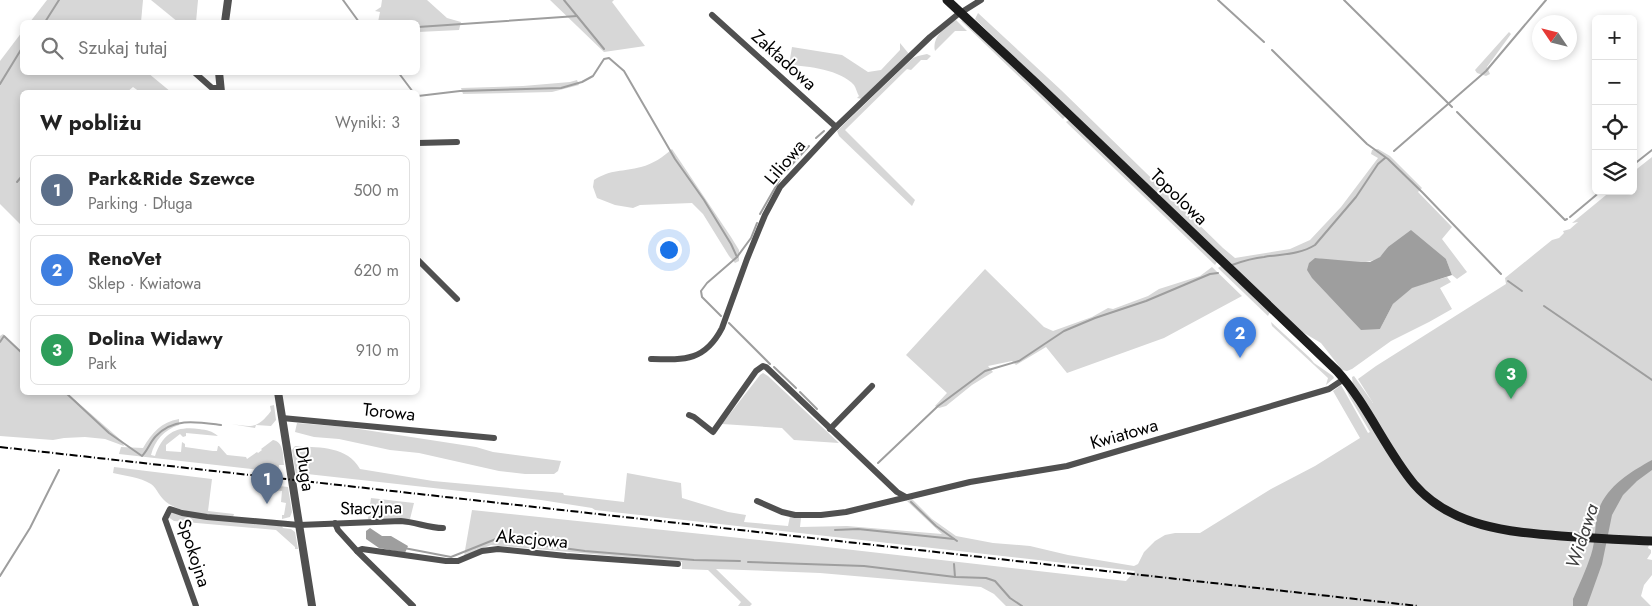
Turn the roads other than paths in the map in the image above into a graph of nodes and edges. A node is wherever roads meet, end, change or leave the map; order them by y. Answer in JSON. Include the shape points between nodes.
{"nodes":[{"id":1,"x":228,"y":0,"type":"edge"},
{"id":2,"x":947,"y":0,"type":"edge"},
{"id":3,"x":981,"y":0,"type":"edge"},
{"id":4,"x":961,"y":13,"type":"junction"},
{"id":5,"x":712,"y":15,"type":"dead end"},
{"id":6,"x":225,"y":20,"type":"edge"},
{"id":7,"x":197,"y":75,"type":"edge"},
{"id":8,"x":219,"y":75,"type":"edge"},
{"id":9,"x":221,"y":90,"type":"edge"},
{"id":10,"x":836,"y":127,"type":"junction"},
{"id":11,"x":457,"y":142,"type":"dead end"},
{"id":12,"x":420,"y":143,"type":"edge"},
{"id":13,"x":420,"y":262,"type":"edge"},
{"id":14,"x":457,"y":300,"type":"dead end"},
{"id":15,"x":652,"y":359,"type":"dead end"},
{"id":16,"x":1344,"y":379,"type":"junction"},
{"id":17,"x":872,"y":386,"type":"dead end"},
{"id":18,"x":278,"y":395,"type":"edge"},
{"id":19,"x":690,"y":415,"type":"dead end"},
{"id":20,"x":282,"y":418,"type":"junction"},
{"id":21,"x":830,"y":429,"type":"junction"},
{"id":22,"x":494,"y":438,"type":"dead end"},
{"id":23,"x":906,"y":497,"type":"junction"},
{"id":24,"x":757,"y":501,"type":"dead end"},
{"id":25,"x":170,"y":509,"type":"joint"},
{"id":26,"x":335,"y":523,"type":"junction"},
{"id":27,"x":299,"y":525,"type":"junction"},
{"id":28,"x":443,"y":528,"type":"dead end"},
{"id":29,"x":1652,"y":541,"type":"edge"},
{"id":30,"x":357,"y":550,"type":"junction"},
{"id":31,"x":678,"y":564,"type":"dead end"},
{"id":32,"x":196,"y":606,"type":"edge"},
{"id":33,"x":312,"y":606,"type":"edge"},
{"id":34,"x":413,"y":606,"type":"edge"}],
"edges":[{"from":1,"to":6,"type":"street"},
{"from":2,"to":4,"type":"main road","name":"Topolowa"},
{"from":3,"to":4,"type":"street","name":"Liliowa"},
{"from":4,"to":10,"type":"street","name":"Liliowa","via":[[930,37]]},
{"from":4,"to":16,"type":"main road","name":"Topolowa"},
{"from":5,"to":10,"type":"street","name":"Zakładowa"},
{"from":7,"to":9,"type":"street","via":[[212,88]]},
{"from":8,"to":9,"type":"street"},
{"from":10,"to":15,"type":"street","name":"Liliowa","via":[[780,187],[765,215],[717,338],[688,358]]},
{"from":11,"to":12,"type":"street"},
{"from":13,"to":14,"type":"street"},
{"from":16,"to":23,"type":"street","name":"Kwiatowa","via":[[1329,389],[1067,466],[999,476]]},
{"from":16,"to":29,"type":"main road","name":"Topolowa","via":[[1408,476],[1437,504],[1479,525],[1530,534]]},
{"from":17,"to":21,"type":"street"},
{"from":18,"to":20,"type":"street","name":"Długa"},
{"from":19,"to":21,"type":"street","via":[[713,432],[756,371],[763,366]]},
{"from":20,"to":22,"type":"street","name":"Torowa"},
{"from":20,"to":27,"type":"street","name":"Długa"},
{"from":21,"to":23,"type":"street"},
{"from":23,"to":24,"type":"street","name":"Kwiatowa","via":[[846,512],[809,516],[782,512]]},
{"from":25,"to":27,"type":"street","name":"Stacyjna","via":[[207,517]]},
{"from":25,"to":32,"type":"street","name":"Spokojna","via":[[165,519]]},
{"from":26,"to":27,"type":"street","name":"Stacyjna"},
{"from":26,"to":28,"type":"street","name":"Stacyjna","via":[[402,521]]},
{"from":26,"to":30,"type":"street"},
{"from":27,"to":33,"type":"street","name":"Długa"},
{"from":30,"to":31,"type":"street","name":"Akacjowa","via":[[458,561],[498,548]]},
{"from":30,"to":34,"type":"street"}]}
